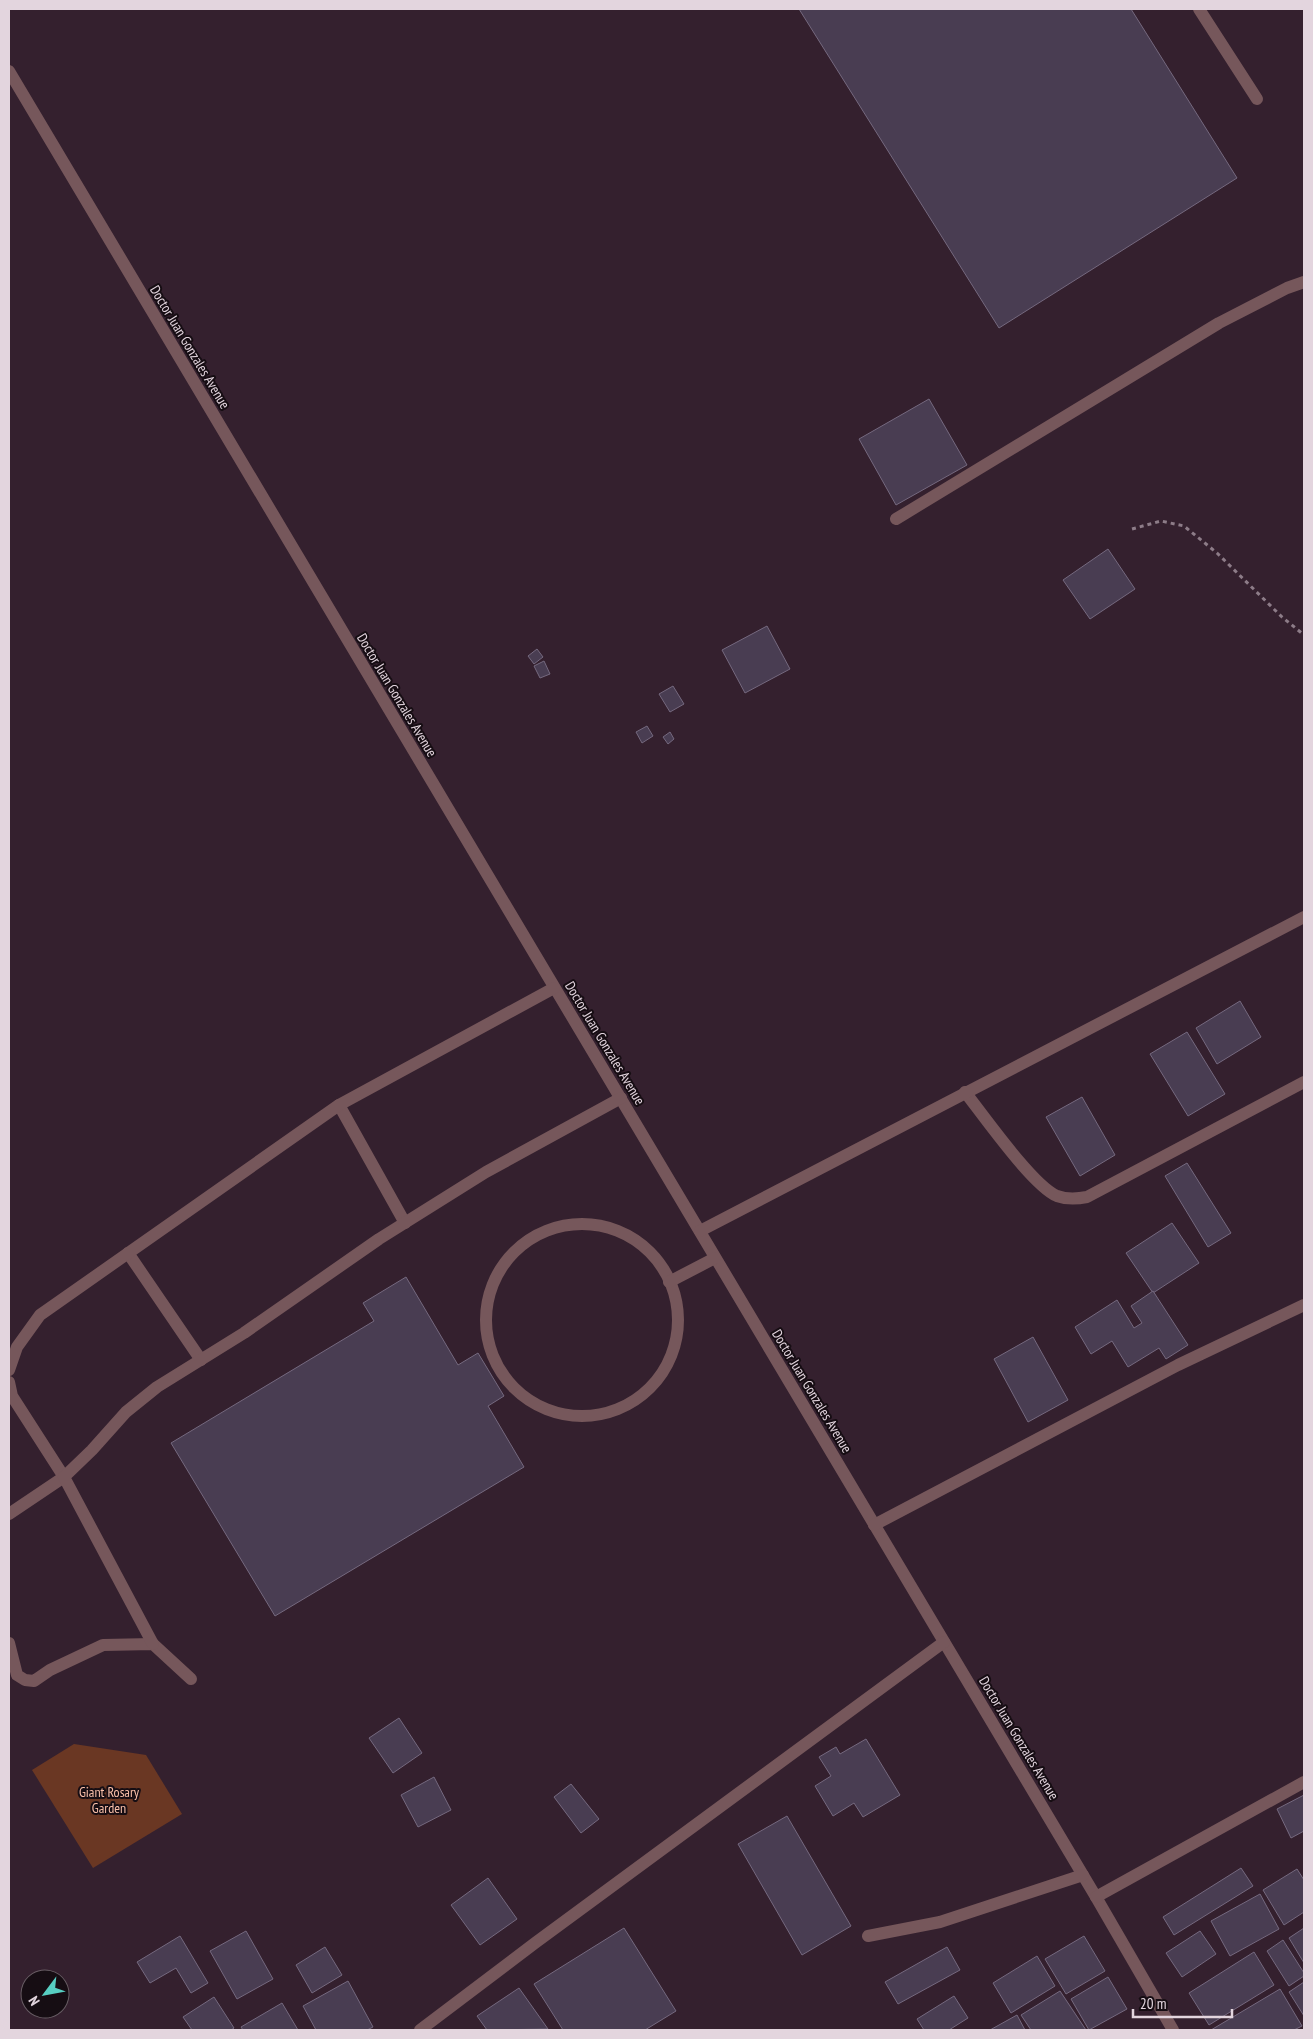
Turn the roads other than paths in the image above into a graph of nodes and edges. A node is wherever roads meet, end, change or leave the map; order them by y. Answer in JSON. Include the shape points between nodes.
{"nodes":[{"id":1,"x":1199,"y":9,"type":"edge"},
{"id":2,"x":9,"y":71,"type":"edge"},
{"id":3,"x":1257,"y":99,"type":"dead end"},
{"id":4,"x":1304,"y":282,"type":"edge"},
{"id":5,"x":896,"y":519,"type":"dead end"},
{"id":6,"x":1304,"y":917,"type":"edge"},
{"id":7,"x":554,"y":988,"type":"junction"},
{"id":8,"x":1304,"y":1082,"type":"edge"},
{"id":9,"x":965,"y":1092,"type":"junction"},
{"id":10,"x":621,"y":1098,"type":"junction"},
{"id":11,"x":339,"y":1104,"type":"junction"},
{"id":12,"x":405,"y":1223,"type":"junction"},
{"id":13,"x":700,"y":1231,"type":"junction"},
{"id":14,"x":128,"y":1253,"type":"junction"},
{"id":15,"x":716,"y":1258,"type":"junction"},
{"id":16,"x":669,"y":1282,"type":"junction"},
{"id":17,"x":1304,"y":1305,"type":"edge"},
{"id":18,"x":201,"y":1360,"type":"junction"},
{"id":19,"x":9,"y":1370,"type":"edge"},
{"id":20,"x":9,"y":1382,"type":"edge"},
{"id":21,"x":64,"y":1477,"type":"junction"},
{"id":22,"x":9,"y":1514,"type":"edge"},
{"id":23,"x":874,"y":1525,"type":"junction"},
{"id":24,"x":944,"y":1642,"type":"junction"},
{"id":25,"x":9,"y":1643,"type":"edge"},
{"id":26,"x":153,"y":1644,"type":"junction"},
{"id":27,"x":191,"y":1679,"type":"dead end"},
{"id":28,"x":1304,"y":1782,"type":"edge"},
{"id":29,"x":1083,"y":1875,"type":"junction"},
{"id":30,"x":1096,"y":1897,"type":"junction"},
{"id":31,"x":868,"y":1936,"type":"dead end"},
{"id":32,"x":420,"y":2030,"type":"edge"},
{"id":33,"x":1173,"y":2030,"type":"edge"}],
"edges":[{"from":1,"to":3,"type":"street"},
{"from":2,"to":7,"type":"street","name":"Doctor Juan Gonzales Avenue"},
{"from":4,"to":5,"type":"street","via":[[1218,323]]},
{"from":6,"to":9,"type":"street"},
{"from":7,"to":10,"type":"street","name":"Doctor Juan Gonzales Avenue"},
{"from":7,"to":11,"type":"street"},
{"from":8,"to":9,"type":"street","via":[[1088,1196],[1072,1199],[1056,1196],[1035,1178]]},
{"from":9,"to":13,"type":"street"},
{"from":10,"to":12,"type":"street","via":[[486,1172]]},
{"from":10,"to":13,"type":"street","name":"Doctor Juan Gonzales Avenue"},
{"from":11,"to":12,"type":"street"},
{"from":11,"to":14,"type":"street"},
{"from":12,"to":18,"type":"street"},
{"from":13,"to":15,"type":"street","name":"Doctor Juan Gonzales Avenue"},
{"from":14,"to":18,"type":"street"},
{"from":14,"to":19,"type":"street","via":[[40,1315],[17,1347]]},
{"from":15,"to":16,"type":"street"},
{"from":15,"to":23,"type":"street","name":"Doctor Juan Gonzales Avenue"},
{"from":16,"to":16,"type":"street","via":[[657,1259],[632,1238],[602,1225],[570,1224],[539,1233],[514,1251],[496,1276],[487,1305],[487,1336],[497,1365],[515,1389],[540,1407],[570,1416],[602,1415],[632,1402],[657,1381],[672,1353],[678,1320]]},
{"from":17,"to":23,"type":"street","via":[[1178,1365]]},
{"from":18,"to":21,"type":"street","via":[[157,1387],[126,1412]]},
{"from":20,"to":21,"type":"street","via":[[12,1396]]},
{"from":21,"to":22,"type":"street"},
{"from":21,"to":26,"type":"street"},
{"from":23,"to":24,"type":"street","name":"Doctor Juan Gonzales Avenue"},
{"from":24,"to":29,"type":"street","name":"Doctor Juan Gonzales Avenue"},
{"from":24,"to":32,"type":"street"},
{"from":25,"to":26,"type":"street","via":[[18,1675],[34,1681],[103,1645]]},
{"from":26,"to":27,"type":"street"},
{"from":28,"to":30,"type":"street"},
{"from":29,"to":30,"type":"street","name":"Doctor Juan Gonzales Avenue"},
{"from":29,"to":31,"type":"street","via":[[940,1922]]},
{"from":30,"to":33,"type":"street","name":"Doctor Juan Gonzales Avenue"}]}
